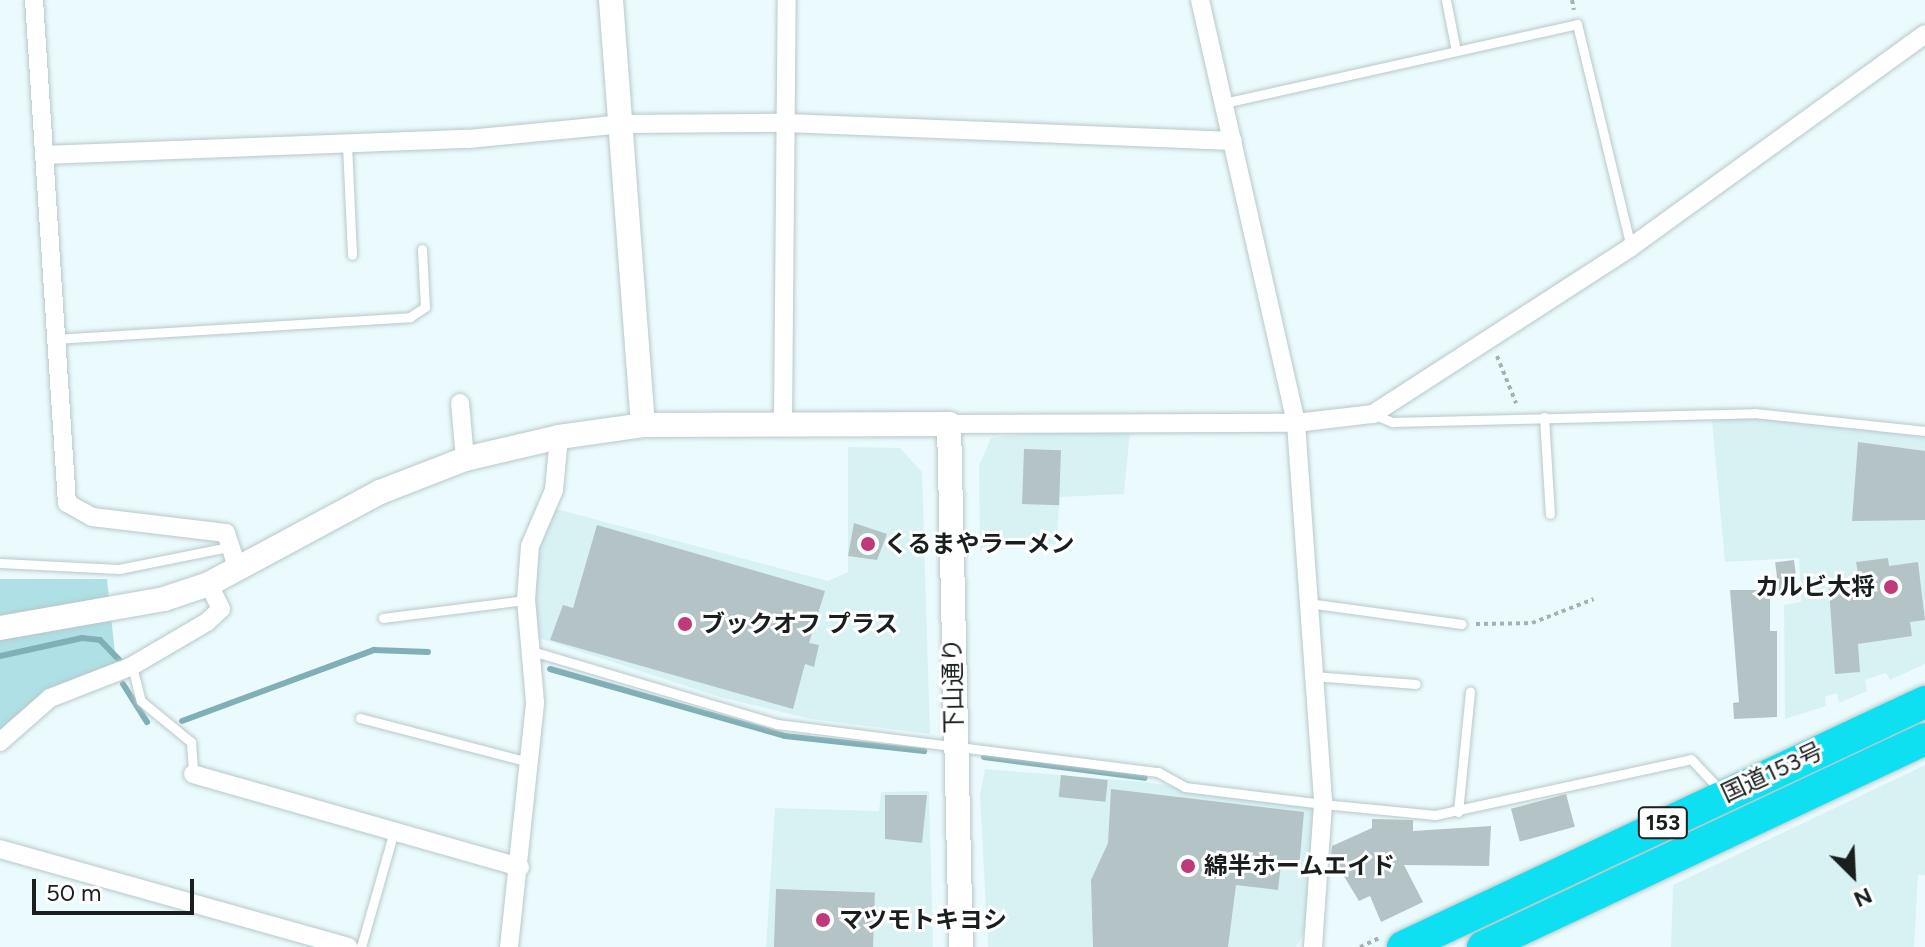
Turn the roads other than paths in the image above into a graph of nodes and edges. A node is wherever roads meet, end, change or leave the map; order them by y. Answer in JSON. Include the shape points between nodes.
{"nodes":[{"id":1,"x":34,"y":0,"type":"edge"},
{"id":2,"x":611,"y":0,"type":"edge"},
{"id":3,"x":787,"y":0,"type":"edge"},
{"id":4,"x":1200,"y":0,"type":"edge"},
{"id":5,"x":1446,"y":0,"type":"edge"},
{"id":6,"x":1925,"y":34,"type":"edge"},
{"id":7,"x":1456,"y":51,"type":"junction"},
{"id":8,"x":1224,"y":103,"type":"junction"},
{"id":9,"x":786,"y":123,"type":"junction"},
{"id":10,"x":623,"y":124,"type":"junction"},
{"id":11,"x":1233,"y":141,"type":"junction"},
{"id":12,"x":347,"y":144,"type":"junction"},
{"id":13,"x":44,"y":155,"type":"junction"},
{"id":14,"x":1631,"y":247,"type":"junction"},
{"id":15,"x":422,"y":249,"type":"dead end"},
{"id":16,"x":352,"y":255,"type":"dead end"},
{"id":17,"x":54,"y":339,"type":"junction"},
{"id":18,"x":460,"y":403,"type":"dead end"},
{"id":19,"x":1373,"y":414,"type":"junction"},
{"id":20,"x":1544,"y":417,"type":"junction"},
{"id":21,"x":783,"y":421,"type":"junction"},
{"id":22,"x":1296,"y":423,"type":"junction"},
{"id":23,"x":949,"y":424,"type":"junction"},
{"id":24,"x":643,"y":425,"type":"junction"},
{"id":25,"x":1925,"y":431,"type":"edge"},
{"id":26,"x":559,"y":437,"type":"junction"},
{"id":27,"x":465,"y":459,"type":"junction"},
{"id":28,"x":1550,"y":514,"type":"dead end"},
{"id":29,"x":233,"y":558,"type":"junction"},
{"id":30,"x":0,"y":563,"type":"edge"},
{"id":31,"x":209,"y":584,"type":"junction"},
{"id":32,"x":526,"y":600,"type":"junction"},
{"id":33,"x":1308,"y":603,"type":"junction"},
{"id":34,"x":383,"y":618,"type":"dead end"},
{"id":35,"x":1462,"y":624,"type":"road end"},
{"id":36,"x":0,"y":628,"type":"edge"},
{"id":37,"x":532,"y":651,"type":"junction"},
{"id":38,"x":132,"y":666,"type":"junction"},
{"id":39,"x":1313,"y":676,"type":"junction"},
{"id":40,"x":1416,"y":684,"type":"dead end"},
{"id":41,"x":1470,"y":692,"type":"dead end"},
{"id":42,"x":1925,"y":702,"type":"edge"},
{"id":43,"x":360,"y":718,"type":"dead end"},
{"id":44,"x":1925,"y":739,"type":"edge"},
{"id":45,"x":0,"y":742,"type":"edge"},
{"id":46,"x":954,"y":747,"type":"junction"},
{"id":47,"x":529,"y":762,"type":"junction"},
{"id":48,"x":193,"y":774,"type":"joint"},
{"id":49,"x":1724,"y":794,"type":"junction"},
{"id":50,"x":1323,"y":804,"type":"junction"},
{"id":51,"x":1458,"y":812,"type":"junction"},
{"id":52,"x":394,"y":831,"type":"junction"},
{"id":53,"x":0,"y":849,"type":"edge"},
{"id":54,"x":520,"y":867,"type":"junction"},
{"id":55,"x":349,"y":947,"type":"edge"},
{"id":56,"x":361,"y":947,"type":"edge"},
{"id":57,"x":509,"y":947,"type":"edge"},
{"id":58,"x":961,"y":947,"type":"edge"},
{"id":59,"x":1313,"y":947,"type":"edge"},
{"id":60,"x":1403,"y":947,"type":"edge"},
{"id":61,"x":1483,"y":947,"type":"edge"}],
"edges":[{"from":1,"to":13,"type":"street"},
{"from":2,"to":10,"type":"street"},
{"from":3,"to":9,"type":"street"},
{"from":4,"to":8,"type":"street"},
{"from":5,"to":7,"type":"lane"},
{"from":6,"to":14,"type":"street"},
{"from":7,"to":8,"type":"lane"},
{"from":7,"to":14,"type":"lane","via":[[1577,24]]},
{"from":8,"to":11,"type":"street"},
{"from":9,"to":10,"type":"street"},
{"from":9,"to":11,"type":"street"},
{"from":9,"to":21,"type":"street"},
{"from":10,"to":12,"type":"street"},
{"from":10,"to":24,"type":"street"},
{"from":11,"to":22,"type":"street"},
{"from":12,"to":13,"type":"street"},
{"from":12,"to":16,"type":"lane"},
{"from":13,"to":17,"type":"street"},
{"from":14,"to":19,"type":"street","via":[[1490,335],[1400,402]]},
{"from":15,"to":17,"type":"lane","via":[[425,307],[410,317]]},
{"from":17,"to":29,"type":"street","via":[[67,503],[92,517],[226,533]]},
{"from":18,"to":27,"type":"street"},
{"from":19,"to":20,"type":"lane","via":[[1392,422]]},
{"from":19,"to":22,"type":"street"},
{"from":20,"to":25,"type":"lane","via":[[1754,413]]},
{"from":20,"to":28,"type":"lane"},
{"from":21,"to":23,"type":"street"},
{"from":21,"to":24,"type":"street"},
{"from":22,"to":23,"type":"street"},
{"from":22,"to":33,"type":"street"},
{"from":23,"to":46,"type":"street","name":"下山通り"},
{"from":24,"to":26,"type":"street"},
{"from":26,"to":27,"type":"street"},
{"from":26,"to":32,"type":"street","via":[[554,490],[530,546]]},
{"from":27,"to":29,"type":"street"},
{"from":29,"to":30,"type":"lane","via":[[119,569]]},
{"from":29,"to":31,"type":"street"},
{"from":31,"to":36,"type":"street","via":[[164,599]]},
{"from":31,"to":38,"type":"street","via":[[221,609]]},
{"from":32,"to":34,"type":"lane"},
{"from":32,"to":37,"type":"street"},
{"from":33,"to":35,"type":"lane"},
{"from":33,"to":39,"type":"street"},
{"from":37,"to":46,"type":"lane","via":[[777,724]]},
{"from":37,"to":47,"type":"street"},
{"from":38,"to":45,"type":"street","via":[[50,698]]},
{"from":38,"to":48,"type":"lane","via":[[141,701],[191,742]]},
{"from":39,"to":40,"type":"lane"},
{"from":39,"to":50,"type":"street"},
{"from":41,"to":51,"type":"lane"},
{"from":42,"to":49,"type":"highway","name":"国道153号","number":"153"},
{"from":43,"to":47,"type":"lane"},
{"from":44,"to":61,"type":"highway","name":"国道153号","number":"153"},
{"from":46,"to":50,"type":"lane","via":[[1158,772],[1185,787]]},
{"from":46,"to":58,"type":"street","name":"下山通り"},
{"from":47,"to":54,"type":"street"},
{"from":48,"to":52,"type":"street"},
{"from":49,"to":51,"type":"lane","via":[[1691,759]]},
{"from":49,"to":60,"type":"highway","name":"国道153号","number":"153"},
{"from":50,"to":51,"type":"lane","via":[[1435,815]]},
{"from":50,"to":59,"type":"street"},
{"from":52,"to":54,"type":"street"},
{"from":52,"to":56,"type":"lane"},
{"from":53,"to":55,"type":"street"},
{"from":54,"to":57,"type":"street"}]}
